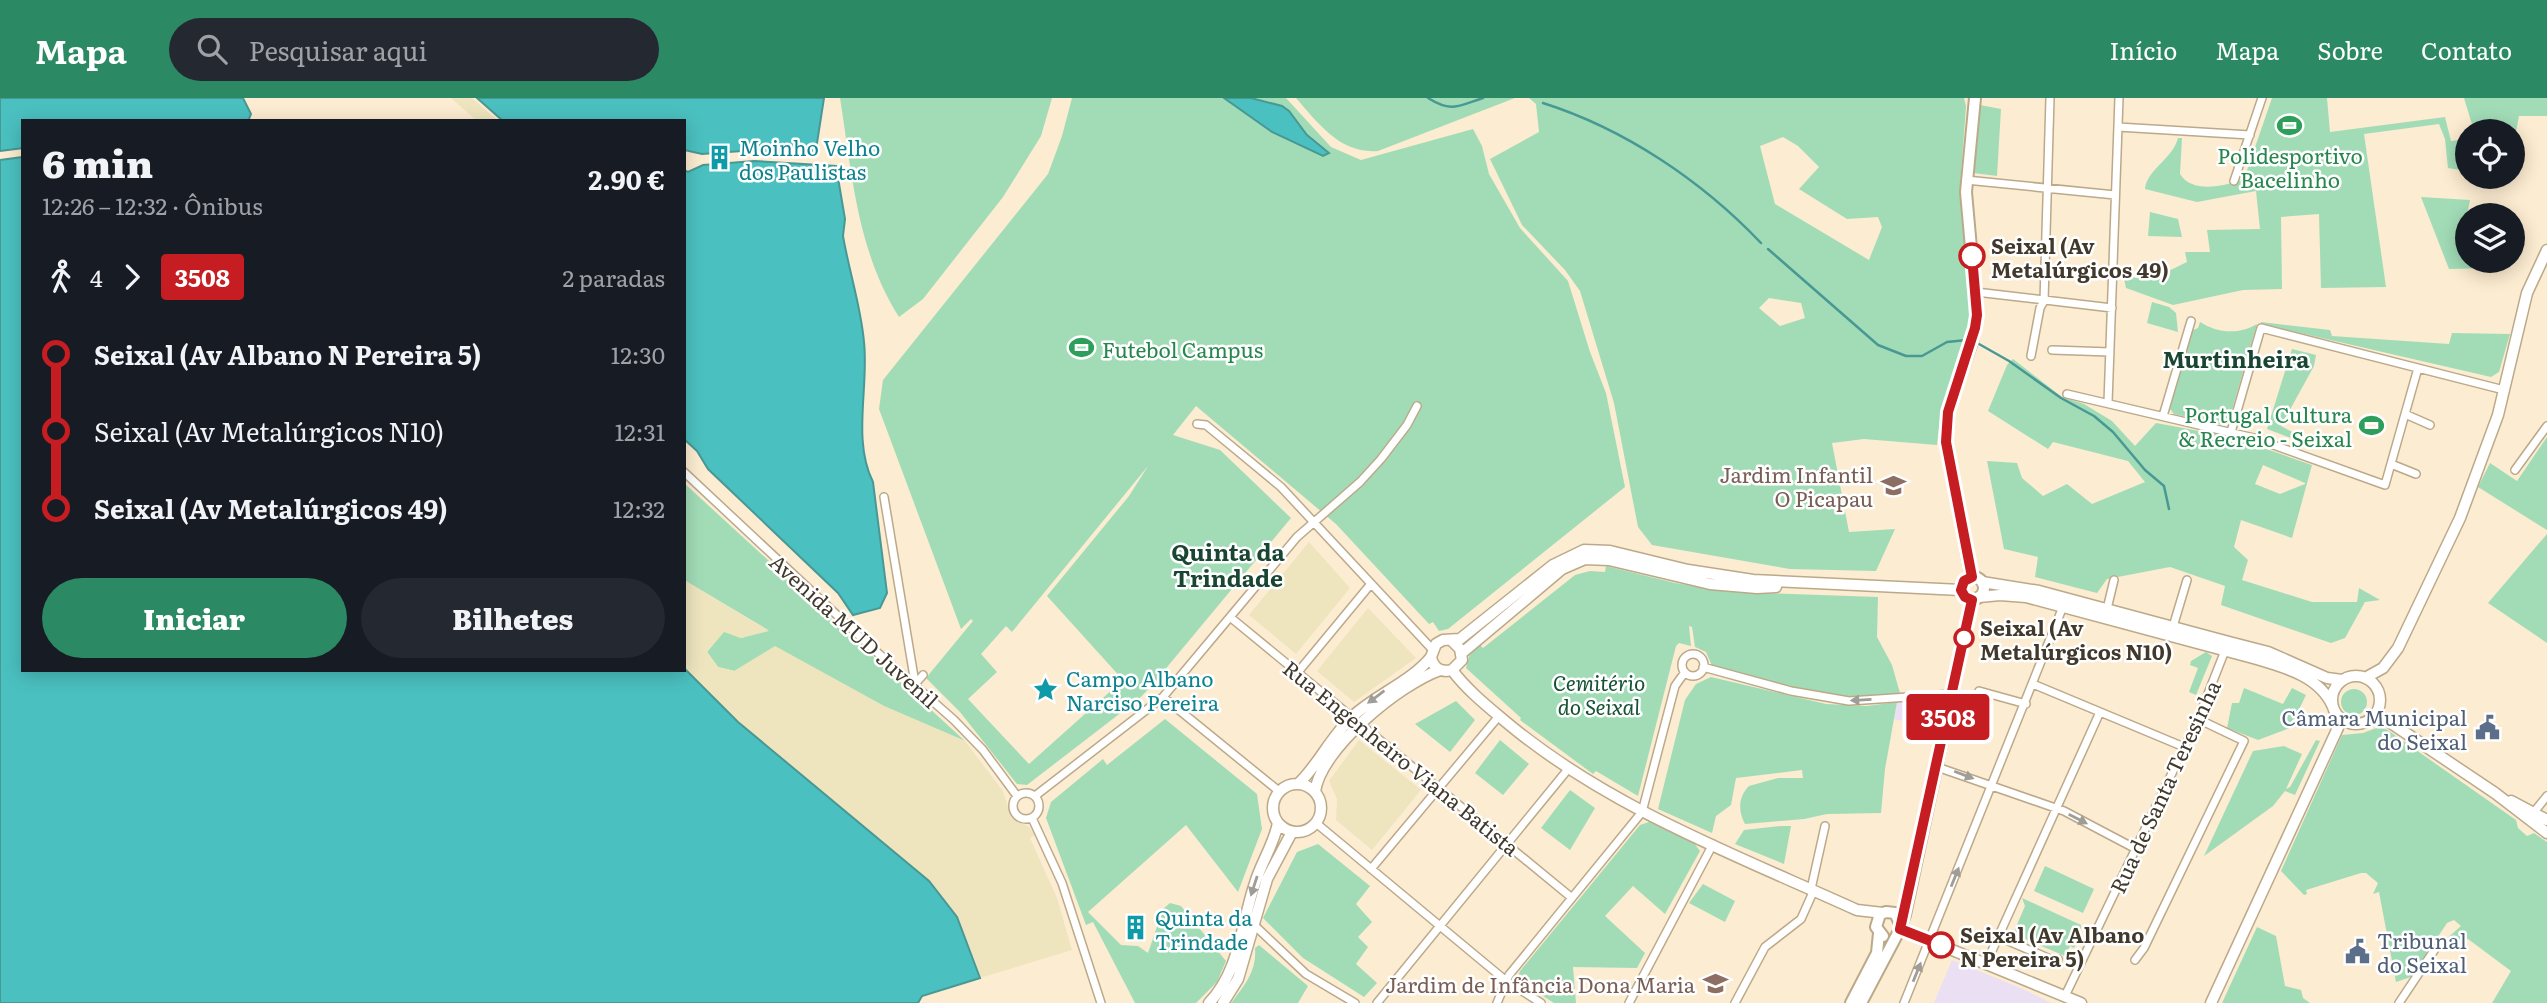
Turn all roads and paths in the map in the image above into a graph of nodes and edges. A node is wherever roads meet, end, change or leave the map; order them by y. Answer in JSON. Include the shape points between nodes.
{"nodes":[{"id":1,"x":1975,"y":98,"type":"edge"},
{"id":2,"x":2050,"y":98,"type":"edge"},
{"id":3,"x":2119,"y":98,"type":"edge"},
{"id":4,"x":2262,"y":98,"type":"edge"},
{"id":5,"x":2118,"y":127,"type":"junction"},
{"id":6,"x":2250,"y":135,"type":"junction"},
{"id":7,"x":1966,"y":180,"type":"junction"},
{"id":8,"x":2234,"y":181,"type":"dead end"},
{"id":9,"x":2048,"y":187,"type":"junction"},
{"id":10,"x":2115,"y":195,"type":"junction"},
{"id":11,"x":2547,"y":250,"type":"edge"},
{"id":12,"x":1976,"y":292,"type":"junction"},
{"id":13,"x":2044,"y":301,"type":"junction"},
{"id":14,"x":2112,"y":308,"type":"junction"},
{"id":15,"x":2191,"y":321,"type":"dead end"},
{"id":16,"x":2052,"y":350,"type":"dead end"},
{"id":17,"x":2110,"y":352,"type":"junction"},
{"id":18,"x":2031,"y":356,"type":"dead end"},
{"id":19,"x":2418,"y":368,"type":"junction"},
{"id":20,"x":2504,"y":390,"type":"junction"},
{"id":21,"x":2067,"y":394,"type":"dead end"},
{"id":22,"x":2108,"y":403,"type":"junction"},
{"id":23,"x":1417,"y":406,"type":"dead end"},
{"id":24,"x":2405,"y":414,"type":"junction"},
{"id":25,"x":2163,"y":416,"type":"junction"},
{"id":26,"x":1197,"y":424,"type":"dead end"},
{"id":27,"x":2430,"y":425,"type":"dead end"},
{"id":28,"x":2547,"y":426,"type":"edge"},
{"id":29,"x":2231,"y":432,"type":"junction"},
{"id":30,"x":2390,"y":464,"type":"junction"},
{"id":31,"x":2515,"y":470,"type":"dead end"},
{"id":32,"x":686,"y":474,"type":"edge"},
{"id":33,"x":2416,"y":474,"type":"dead end"},
{"id":34,"x":884,"y":497,"type":"dead end"},
{"id":35,"x":1312,"y":521,"type":"junction"},
{"id":36,"x":1972,"y":577,"type":"junction"},
{"id":37,"x":2114,"y":580,"type":"dead end"},
{"id":38,"x":2187,"y":580,"type":"dead end"},
{"id":39,"x":1982,"y":582,"type":"junction"},
{"id":40,"x":1370,"y":585,"type":"junction"},
{"id":41,"x":1888,"y":587,"type":"junction"},
{"id":42,"x":1961,"y":590,"type":"junction"},
{"id":43,"x":1975,"y":598,"type":"junction"},
{"id":44,"x":2065,"y":603,"type":"junction"},
{"id":45,"x":2106,"y":614,"type":"junction"},
{"id":46,"x":1230,"y":617,"type":"junction"},
{"id":47,"x":2171,"y":631,"type":"junction"},
{"id":48,"x":1452,"y":641,"type":"junction"},
{"id":49,"x":2227,"y":646,"type":"junction"},
{"id":50,"x":1431,"y":653,"type":"junction"},
{"id":51,"x":1462,"y":653,"type":"junction"},
{"id":52,"x":1703,"y":667,"type":"junction"},
{"id":53,"x":2384,"y":668,"type":"junction"},
{"id":54,"x":1440,"y":670,"type":"junction"},
{"id":55,"x":1452,"y":670,"type":"junction"},
{"id":56,"x":1298,"y":672,"type":"junction"},
{"id":57,"x":1685,"y":672,"type":"junction"},
{"id":58,"x":923,"y":675,"type":"dead end"},
{"id":59,"x":2365,"y":678,"type":"junction"},
{"id":60,"x":2342,"y":680,"type":"junction"},
{"id":61,"x":915,"y":684,"type":"junction"},
{"id":62,"x":2034,"y":684,"type":"junction"},
{"id":63,"x":2377,"y":689,"type":"junction"},
{"id":64,"x":1979,"y":691,"type":"dead end"},
{"id":65,"x":1953,"y":692,"type":"junction"},
{"id":66,"x":1163,"y":698,"type":"junction"},
{"id":67,"x":2026,"y":704,"type":"junction"},
{"id":68,"x":2333,"y":708,"type":"junction"},
{"id":69,"x":2100,"y":712,"type":"junction"},
{"id":70,"x":2376,"y":713,"type":"junction"},
{"id":71,"x":1499,"y":716,"type":"junction"},
{"id":72,"x":2198,"y":719,"type":"junction"},
{"id":73,"x":2342,"y":719,"type":"junction"},
{"id":74,"x":1356,"y":720,"type":"junction"},
{"id":75,"x":2184,"y":747,"type":"junction"},
{"id":76,"x":1937,"y":767,"type":"junction"},
{"id":77,"x":1569,"y":768,"type":"junction"},
{"id":78,"x":1298,"y":784,"type":"junction"},
{"id":79,"x":1991,"y":786,"type":"junction"},
{"id":80,"x":1439,"y":789,"type":"junction"},
{"id":81,"x":1280,"y":792,"type":"junction"},
{"id":82,"x":1315,"y":792,"type":"junction"},
{"id":83,"x":2495,"y":793,"type":"junction"},
{"id":84,"x":1017,"y":796,"type":"junction"},
{"id":85,"x":1035,"y":796,"type":"junction"},
{"id":86,"x":2547,"y":796,"type":"edge"},
{"id":87,"x":2057,"y":809,"type":"junction"},
{"id":88,"x":2515,"y":810,"type":"junction"},
{"id":89,"x":1642,"y":812,"type":"junction"},
{"id":90,"x":2535,"y":812,"type":"junction"},
{"id":91,"x":1032,"y":818,"type":"junction"},
{"id":92,"x":1278,"y":823,"type":"junction"},
{"id":93,"x":1316,"y":824,"type":"junction"},
{"id":94,"x":1825,"y":826,"type":"dead end"},
{"id":95,"x":2546,"y":828,"type":"edge"},
{"id":96,"x":1292,"y":832,"type":"junction"},
{"id":97,"x":1507,"y":844,"type":"junction"},
{"id":98,"x":1713,"y":844,"type":"junction"},
{"id":99,"x":2136,"y":849,"type":"junction"},
{"id":100,"x":1371,"y":869,"type":"junction"},
{"id":101,"x":1912,"y":880,"type":"junction"},
{"id":102,"x":1812,"y":890,"type":"junction"},
{"id":103,"x":1572,"y":898,"type":"junction"},
{"id":104,"x":1857,"y":910,"type":"junction"},
{"id":105,"x":1885,"y":912,"type":"junction"},
{"id":106,"x":1245,"y":915,"type":"junction"},
{"id":107,"x":1441,"y":926,"type":"junction"},
{"id":108,"x":1253,"y":929,"type":"junction"},
{"id":109,"x":1900,"y":929,"type":"junction"},
{"id":110,"x":1878,"y":932,"type":"junction"},
{"id":111,"x":1999,"y":937,"type":"junction"},
{"id":112,"x":1930,"y":941,"type":"junction"},
{"id":113,"x":2435,"y":949,"type":"dead end"},
{"id":114,"x":2058,"y":959,"type":"dead end"},
{"id":115,"x":2136,"y":960,"type":"dead end"},
{"id":116,"x":1986,"y":964,"type":"junction"},
{"id":117,"x":1505,"y":980,"type":"junction"},
{"id":118,"x":2065,"y":996,"type":"junction"},
{"id":119,"x":1101,"y":1003,"type":"edge"},
{"id":120,"x":1209,"y":1003,"type":"edge"},
{"id":121,"x":1223,"y":1003,"type":"edge"},
{"id":122,"x":1355,"y":1003,"type":"edge"},
{"id":123,"x":1377,"y":1003,"type":"edge"},
{"id":124,"x":1497,"y":1003,"type":"edge"},
{"id":125,"x":1541,"y":1003,"type":"edge"},
{"id":126,"x":1629,"y":1003,"type":"edge"},
{"id":127,"x":1735,"y":1003,"type":"edge"},
{"id":128,"x":1851,"y":1003,"type":"edge"},
{"id":129,"x":1861,"y":1003,"type":"edge"},
{"id":130,"x":1904,"y":1003,"type":"edge"},
{"id":131,"x":2081,"y":1003,"type":"edge"},
{"id":132,"x":2211,"y":1003,"type":"edge"},
{"id":133,"x":2399,"y":1003,"type":"edge"}],
"edges":[{"from":1,"to":7,"type":"main road"},
{"from":2,"to":9,"type":"street"},
{"from":3,"to":5,"type":"street"},
{"from":4,"to":6,"type":"street"},
{"from":5,"to":6,"type":"street"},
{"from":5,"to":10,"type":"street"},
{"from":6,"to":8,"type":"street"},
{"from":7,"to":9,"type":"street"},
{"from":7,"to":12,"type":"main road"},
{"from":9,"to":10,"type":"street"},
{"from":9,"to":13,"type":"street"},
{"from":10,"to":14,"type":"street"},
{"from":11,"to":20,"type":"main road","via":[[2527,293]]},
{"from":12,"to":13,"type":"street"},
{"from":12,"to":36,"type":"main road","via":[[1975,328],[1948,412],[1946,442]]},
{"from":13,"to":14,"type":"street"},
{"from":13,"to":18,"type":"street"},
{"from":14,"to":17,"type":"street"},
{"from":15,"to":25,"type":"street"},
{"from":16,"to":17,"type":"street"},
{"from":17,"to":22,"type":"street"},
{"from":19,"to":20,"type":"street"},
{"from":19,"to":24,"type":"street"},
{"from":19,"to":29,"type":"street","via":[[2261,328]]},
{"from":20,"to":53,"type":"main road","via":[[2460,518],[2403,640]]},
{"from":21,"to":22,"type":"street"},
{"from":22,"to":25,"type":"street"},
{"from":23,"to":35,"type":"street","via":[[1360,482]]},
{"from":24,"to":27,"type":"street"},
{"from":24,"to":30,"type":"street"},
{"from":25,"to":29,"type":"street"},
{"from":26,"to":35,"type":"street","via":[[1206,425],[1247,457]]},
{"from":28,"to":31,"type":"street"},
{"from":29,"to":30,"type":"street","via":[[2385,485]]},
{"from":30,"to":33,"type":"street"},
{"from":32,"to":61,"type":"street","name":"Avenida MUD Juvenil"},
{"from":34,"to":61,"type":"street"},
{"from":35,"to":40,"type":"street"},
{"from":35,"to":46,"type":"street"},
{"from":36,"to":39,"type":"main road"},
{"from":36,"to":42,"type":"main road","via":[[1964,581]]},
{"from":37,"to":45,"type":"street"},
{"from":38,"to":47,"type":"street"},
{"from":39,"to":43,"type":"main road","via":[[1984,591]]},
{"from":39,"to":44,"type":"main road","via":[[2024,588]]},
{"from":40,"to":50,"type":"street"},
{"from":40,"to":56,"type":"street"},
{"from":41,"to":42,"type":"main road"},
{"from":41,"to":48,"type":"main road","via":[[1753,580],[1610,551],[1584,550],[1562,558]]},
{"from":41,"to":51,"type":"main road","via":[[1732,586],[1585,559],[1562,569]]},
{"from":42,"to":43,"type":"main road","via":[[1965,597]]},
{"from":43,"to":44,"type":"main road","via":[[2000,595]]},
{"from":43,"to":65,"type":"main road"},
{"from":44,"to":45,"type":"main road"},
{"from":44,"to":62,"type":"street"},
{"from":45,"to":47,"type":"main road"},
{"from":46,"to":56,"type":"street","name":"Rua Engenheiro Viana Batista"},
{"from":46,"to":66,"type":"street"},
{"from":47,"to":49,"type":"main road"},
{"from":48,"to":50,"type":"main road","via":[[1440,641]]},
{"from":48,"to":51,"type":"main road"},
{"from":49,"to":60,"type":"main road","via":[[2268,652]]},
{"from":49,"to":68,"type":"main road","via":[[2312,681],[2325,691]]},
{"from":49,"to":72,"type":"street","name":"Rua de Santa Teresinha"},
{"from":50,"to":54,"type":"main road"},
{"from":50,"to":74,"type":"main road","one_way":true,"via":[[1424,665],[1385,690]]},
{"from":51,"to":55,"type":"main road"},
{"from":52,"to":57,"type":"street","via":[[1693,675]]},
{"from":52,"to":57,"type":"street","via":[[1700,657],[1690,654],[1682,662]]},
{"from":65,"to":52,"type":"street","one_way":true,"via":[[1849,701]]},
{"from":53,"to":59,"type":"main road"},
{"from":53,"to":63,"type":"main road"},
{"from":54,"to":55,"type":"main road"},
{"from":54,"to":74,"type":"main road"},
{"from":55,"to":71,"type":"main road"},
{"from":56,"to":74,"type":"street","name":"Rua Engenheiro Viana Batista"},
{"from":57,"to":89,"type":"street","via":[[1675,685]]},
{"from":58,"to":61,"type":"street"},
{"from":59,"to":60,"type":"main road"},
{"from":59,"to":63,"type":"main road"},
{"from":60,"to":68,"type":"main road","via":[[2332,695]]},
{"from":61,"to":84,"type":"street","name":"Avenida MUD Juvenil","via":[[971,736]]},
{"from":62,"to":67,"type":"street"},
{"from":62,"to":69,"type":"street"},
{"from":63,"to":70,"type":"main road","via":[[2380,704]]},
{"from":64,"to":67,"type":"street"},
{"from":65,"to":76,"type":"main road"},
{"from":66,"to":81,"type":"street"},
{"from":66,"to":85,"type":"street"},
{"from":67,"to":79,"type":"street"},
{"from":68,"to":73,"type":"main road"},
{"from":69,"to":75,"type":"street"},
{"from":69,"to":87,"type":"street"},
{"from":70,"to":73,"type":"main road","via":[[2358,724]]},
{"from":70,"to":83,"type":"main road"},
{"from":71,"to":77,"type":"main road"},
{"from":71,"to":80,"type":"street"},
{"from":72,"to":75,"type":"street","name":"Rua de Santa Teresinha"},
{"from":72,"to":115,"type":"street","via":[[2244,741]]},
{"from":73,"to":132,"type":"main road"},
{"from":74,"to":78,"type":"main road"},
{"from":74,"to":80,"type":"street","name":"Rua Engenheiro Viana Batista"},
{"from":74,"to":82,"type":"main road","via":[[1318,778]]},
{"from":75,"to":99,"type":"street","name":"Rua de Santa Teresinha"},
{"from":76,"to":79,"type":"street","one_way":true},
{"from":76,"to":101,"type":"main road"},
{"from":77,"to":89,"type":"main road"},
{"from":77,"to":97,"type":"street"},
{"from":78,"to":81,"type":"main road"},
{"from":78,"to":82,"type":"main road"},
{"from":79,"to":87,"type":"street"},
{"from":112,"to":79,"type":"street","one_way":true},
{"from":80,"to":97,"type":"street","name":"Rua Engenheiro Viana Batista"},
{"from":80,"to":100,"type":"street"},
{"from":81,"to":92,"type":"main road","via":[[1273,810]]},
{"from":82,"to":93,"type":"main road","via":[[1321,811]]},
{"from":83,"to":88,"type":"main road"},
{"from":83,"to":90,"type":"main road"},
{"from":84,"to":85,"type":"street"},
{"from":84,"to":91,"type":"street","via":[[1012,803],[1014,812],[1020,818]]},
{"from":85,"to":91,"type":"street","via":[[1039,808]]},
{"from":86,"to":90,"type":"street"},
{"from":87,"to":99,"type":"street","one_way":true},
{"from":87,"to":111,"type":"street"},
{"from":88,"to":90,"type":"main road"},
{"from":88,"to":95,"type":"main road"},
{"from":89,"to":98,"type":"main road"},
{"from":89,"to":103,"type":"street"},
{"from":90,"to":95,"type":"main road","via":[[2535,821]]},
{"from":91,"to":119,"type":"street","via":[[1062,883]]},
{"from":92,"to":96,"type":"main road"},
{"from":92,"to":106,"type":"main road","one_way":true},
{"from":93,"to":96,"type":"main road"},
{"from":93,"to":100,"type":"street"},
{"from":94,"to":102,"type":"street"},
{"from":96,"to":108,"type":"main road","via":[[1267,879]]},
{"from":97,"to":103,"type":"street","name":"Rua Engenheiro Viana Batista"},
{"from":97,"to":107,"type":"street"},
{"from":98,"to":102,"type":"main road"},
{"from":98,"to":126,"type":"street"},
{"from":99,"to":118,"type":"street","name":"Rua de Santa Teresinha"},
{"from":100,"to":107,"type":"street"},
{"from":101,"to":105,"type":"main road","via":[[1902,898]]},
{"from":101,"to":109,"type":"main road"},
{"from":102,"to":104,"type":"main road"},
{"from":102,"to":127,"type":"street","via":[[1801,919],[1765,947]]},
{"from":103,"to":117,"type":"street"},
{"from":104,"to":105,"type":"main road"},
{"from":104,"to":110,"type":"main road"},
{"from":105,"to":109,"type":"main road","via":[[1898,916]]},
{"from":105,"to":110,"type":"main road","via":[[1876,920]]},
{"from":106,"to":108,"type":"street"},
{"from":106,"to":120,"type":"main road","via":[[1232,966]]},
{"from":107,"to":117,"type":"street"},
{"from":107,"to":123,"type":"street"},
{"from":108,"to":121,"type":"main road","via":[[1238,979]]},
{"from":108,"to":122,"type":"street","via":[[1306,974]]},
{"from":109,"to":110,"type":"main road","via":[[1886,937]]},
{"from":109,"to":112,"type":"main road"},
{"from":109,"to":129,"type":"main road"},
{"from":110,"to":128,"type":"main road","via":[[1877,953]]},
{"from":111,"to":114,"type":"street"},
{"from":111,"to":116,"type":"street"},
{"from":112,"to":116,"type":"main road"},
{"from":130,"to":112,"type":"street","one_way":true},
{"from":113,"to":133,"type":"street"},
{"from":116,"to":118,"type":"main road"},
{"from":117,"to":124,"type":"street"},
{"from":117,"to":125,"type":"street"},
{"from":118,"to":131,"type":"main road"}]}
